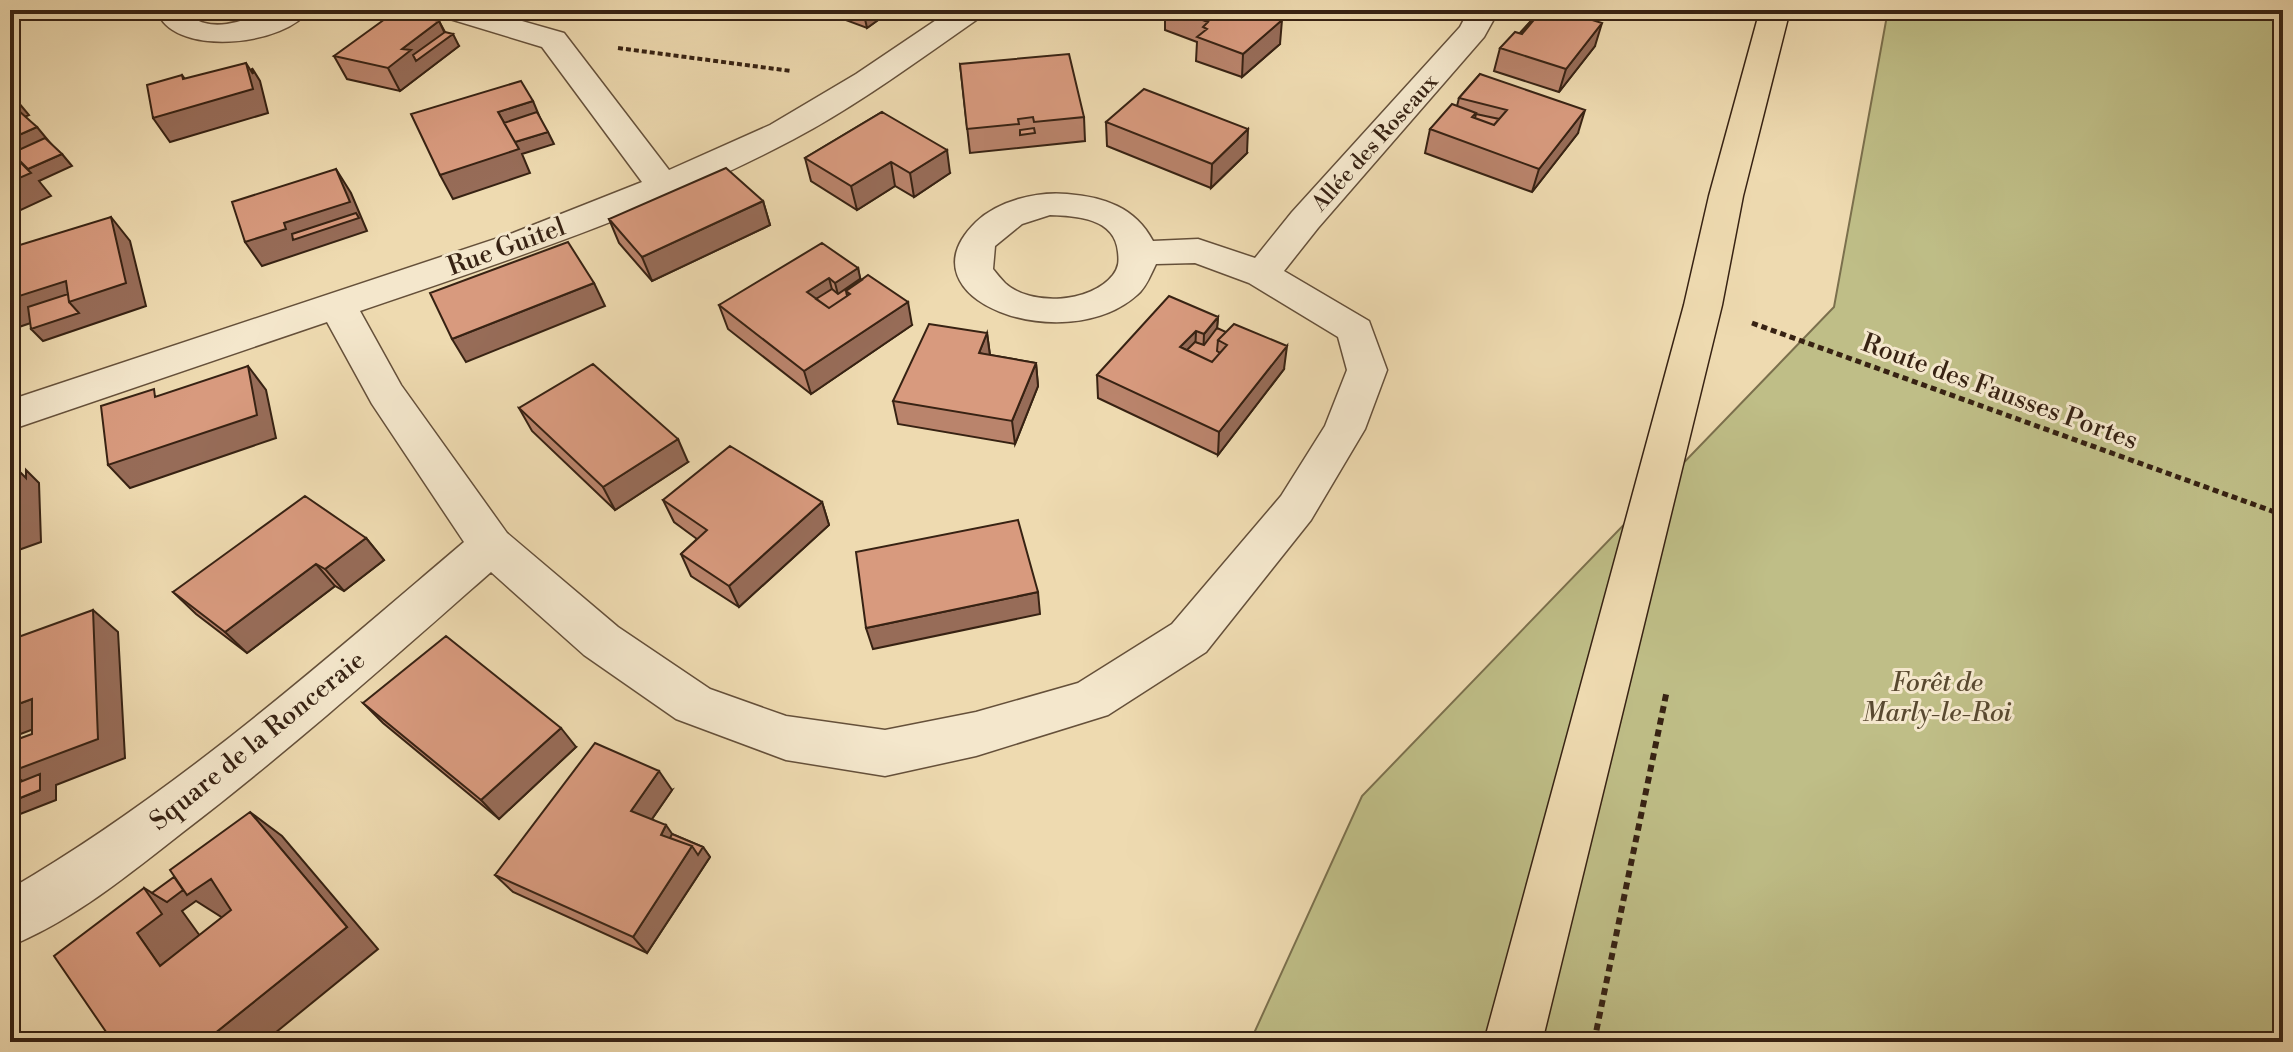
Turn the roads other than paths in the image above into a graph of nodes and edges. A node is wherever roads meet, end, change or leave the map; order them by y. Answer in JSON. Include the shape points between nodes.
{"nodes":[{"id":1,"x":184,"y":10,"type":"edge"},
{"id":2,"x":294,"y":10,"type":"edge"},
{"id":3,"x":451,"y":10,"type":"edge"},
{"id":4,"x":971,"y":10,"type":"edge"},
{"id":5,"x":1484,"y":10,"type":"edge"},
{"id":6,"x":1775,"y":10,"type":"edge"},
{"id":7,"x":663,"y":186,"type":"junction"},
{"id":8,"x":1139,"y":253,"type":"dead end"},
{"id":9,"x":1262,"y":274,"type":"junction"},
{"id":10,"x":338,"y":306,"type":"junction"},
{"id":11,"x":10,"y":415,"type":"edge"},
{"id":12,"x":491,"y":546,"type":"junction"},
{"id":13,"x":10,"y":919,"type":"edge"},
{"id":14,"x":1513,"y":1042,"type":"edge"}],
"edges":[{"from":1,"to":2,"type":"street","via":[[176,19],[195,32],[243,30]]},
{"from":3,"to":7,"type":"street","via":[[553,40]]},
{"from":4,"to":7,"type":"street","name":"Rue Guitel","via":[[782,132]]},
{"from":5,"to":9,"type":"street","name":"Allée des Roseaux","via":[[1473,31]]},
{"from":6,"to":14,"type":"main road"},
{"from":7,"to":10,"type":"street","name":"Rue Guitel","via":[[526,241]]},
{"from":8,"to":9,"type":"street","via":[[1198,251]]},
{"from":9,"to":12,"type":"street","via":[[1355,330],[1367,370],[1344,429],[1296,508],[1189,638],[1091,700],[976,734],[885,753],[786,738],[693,704],[601,641]]},
{"from":10,"to":11,"type":"street","name":"Rue Guitel"},
{"from":10,"to":12,"type":"street","via":[[386,394]]},
{"from":12,"to":13,"type":"street","name":"Square de la Ronceraie","via":[[266,739],[92,870]]}]}
